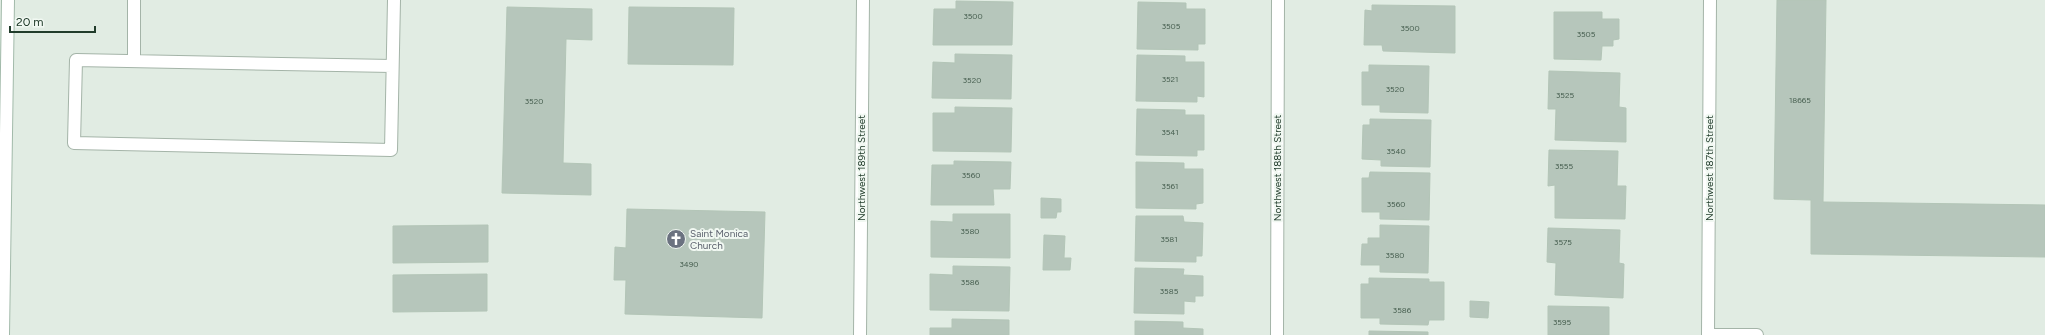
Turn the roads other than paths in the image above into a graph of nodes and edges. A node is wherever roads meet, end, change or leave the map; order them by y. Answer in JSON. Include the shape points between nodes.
{"nodes":[{"id":1,"x":8,"y":0,"type":"edge"},
{"id":2,"x":134,"y":0,"type":"edge"},
{"id":3,"x":394,"y":0,"type":"edge"},
{"id":4,"x":863,"y":0,"type":"edge"},
{"id":5,"x":1278,"y":0,"type":"edge"},
{"id":6,"x":1710,"y":0,"type":"edge"},
{"id":7,"x":4,"y":27,"type":"edge"},
{"id":8,"x":134,"y":61,"type":"junction"},
{"id":9,"x":392,"y":66,"type":"junction"},
{"id":10,"x":3,"y":335,"type":"edge"},
{"id":11,"x":860,"y":335,"type":"edge"},
{"id":12,"x":1277,"y":335,"type":"edge"},
{"id":13,"x":1708,"y":335,"type":"edge"},
{"id":14,"x":1757,"y":335,"type":"edge"}],
"edges":[{"from":1,"to":7,"type":"street"},
{"from":2,"to":8,"type":"street"},
{"from":3,"to":9,"type":"street"},
{"from":4,"to":11,"type":"street","name":"Northwest 189th Street"},
{"from":5,"to":12,"type":"street","name":"Northwest 188th Street"},
{"from":6,"to":13,"type":"street","name":"Northwest 187th Street"},
{"from":7,"to":10,"type":"street"},
{"from":8,"to":9,"type":"street"},
{"from":8,"to":9,"type":"street","via":[[76,60],[74,143],[391,150]]},
{"from":13,"to":14,"type":"street"}]}
